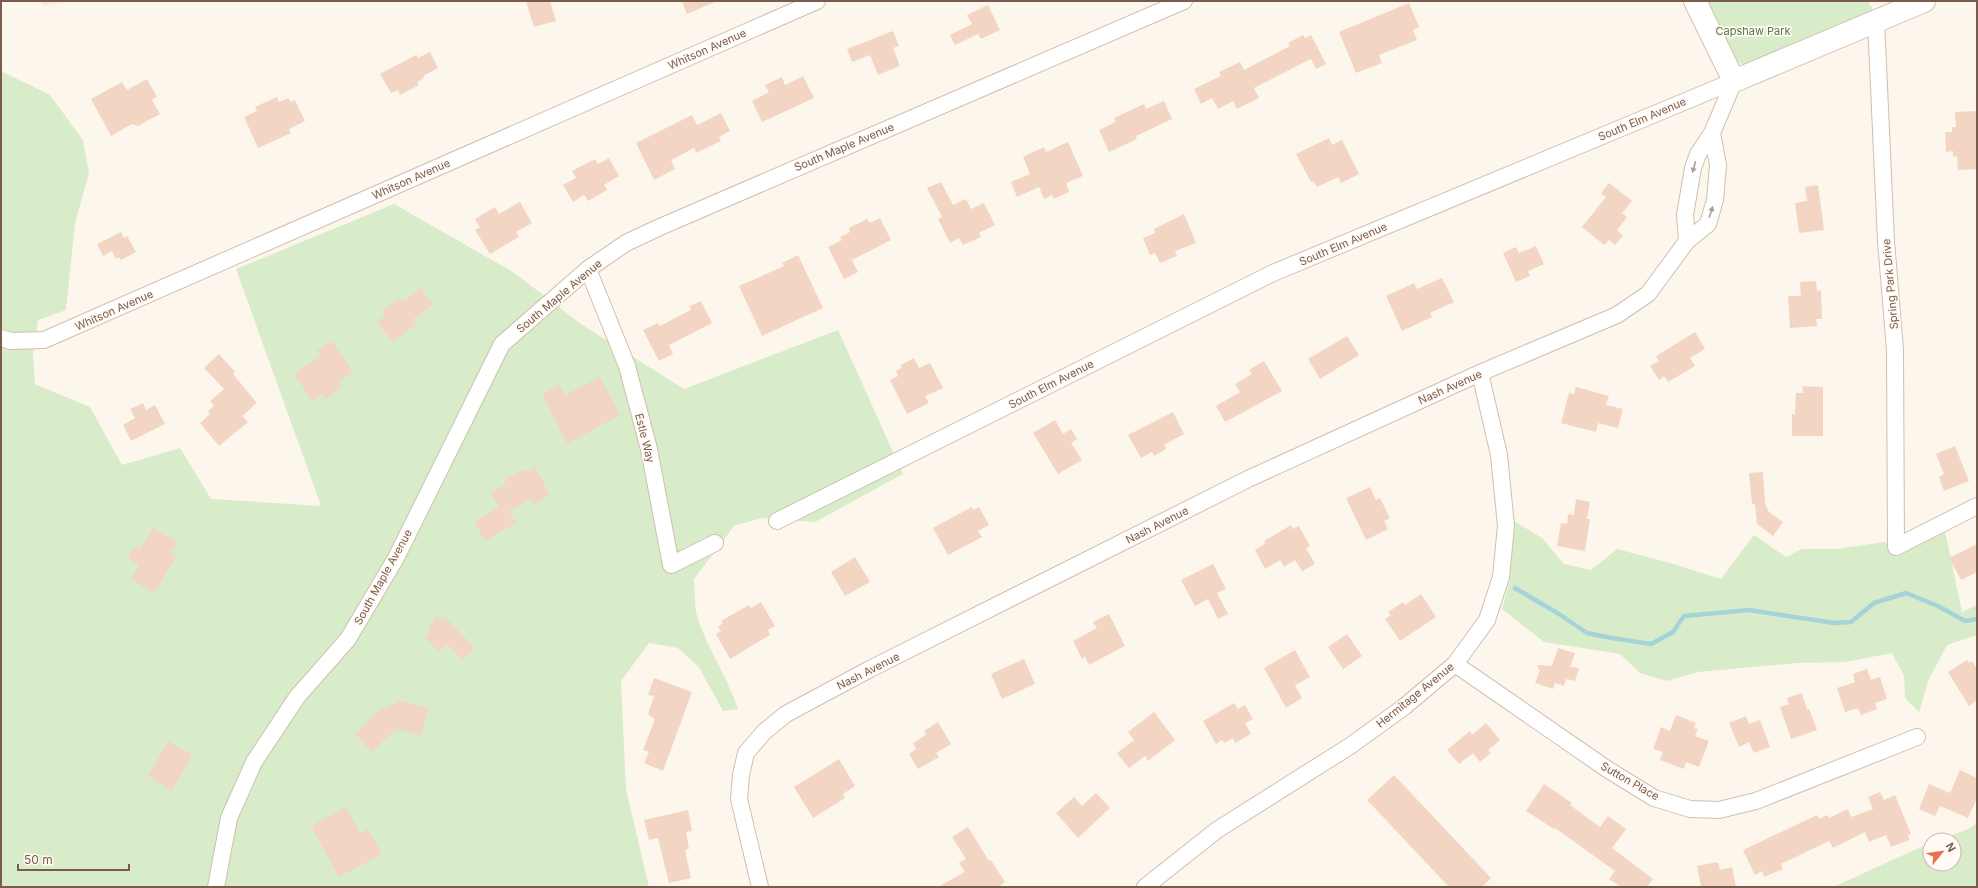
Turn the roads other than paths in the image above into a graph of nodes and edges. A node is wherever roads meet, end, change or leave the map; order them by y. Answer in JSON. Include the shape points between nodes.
{"nodes":[{"id":1,"x":817,"y":1,"type":"edge"},
{"id":2,"x":1184,"y":1,"type":"edge"},
{"id":3,"x":1695,"y":1,"type":"edge"},
{"id":4,"x":1924,"y":1,"type":"edge"},
{"id":5,"x":1876,"y":21,"type":"junction"},
{"id":6,"x":1734,"y":81,"type":"junction"},
{"id":7,"x":1712,"y":133,"type":"junction"},
{"id":8,"x":1687,"y":241,"type":"junction"},
{"id":9,"x":588,"y":269,"type":"junction"},
{"id":10,"x":1,"y":338,"type":"edge"},
{"id":11,"x":1480,"y":373,"type":"junction"},
{"id":12,"x":1977,"y":506,"type":"edge"},
{"id":13,"x":777,"y":522,"type":"dead end"},
{"id":14,"x":715,"y":543,"type":"dead end"},
{"id":15,"x":1455,"y":664,"type":"junction"},
{"id":16,"x":1917,"y":737,"type":"dead end"},
{"id":17,"x":216,"y":887,"type":"edge"},
{"id":18,"x":760,"y":887,"type":"edge"},
{"id":19,"x":1145,"y":887,"type":"edge"}],
"edges":[{"from":1,"to":10,"type":"street","name":"Whitson Avenue","via":[[44,340],[11,341]]},
{"from":2,"to":9,"type":"street","name":"South Maple Avenue","via":[[660,227],[626,243]]},
{"from":3,"to":6,"type":"street"},
{"from":4,"to":5,"type":"street","name":"South Elm Avenue"},
{"from":5,"to":6,"type":"street","name":"South Elm Avenue"},
{"from":5,"to":12,"type":"street","name":"Spring Park Drive","via":[[1886,241],[1895,350],[1896,547]]},
{"from":6,"to":7,"type":"street"},
{"from":6,"to":13,"type":"street","name":"South Elm Avenue","via":[[1273,273]]},
{"from":7,"to":8,"type":"street","one_way":true,"via":[[1698,154],[1693,168],[1685,215]]},
{"from":8,"to":7,"type":"street","name":"Nash Avenue","one_way":true,"via":[[1708,224],[1715,200],[1718,165]]},
{"from":8,"to":11,"type":"street","name":"Nash Avenue","via":[[1648,294],[1617,315]]},
{"from":9,"to":14,"type":"street","name":"Estle Way","via":[[627,366],[649,449],[671,565]]},
{"from":9,"to":17,"type":"street","name":"South Maple Avenue","via":[[502,344],[396,558],[348,639],[298,697],[254,762],[230,818]]},
{"from":11,"to":15,"type":"street","name":"Hermitage Avenue","via":[[1499,455],[1505,533],[1501,576],[1487,620]]},
{"from":11,"to":18,"type":"street","name":"Nash Avenue","via":[[1248,479],[870,669],[786,714],[764,732],[746,753],[741,775],[739,799]]},
{"from":15,"to":16,"type":"street","name":"Sutton Place","via":[[1607,769],[1654,798],[1690,808],[1719,810],[1756,801]]},
{"from":15,"to":19,"type":"street","name":"Hermitage Avenue","via":[[1350,746],[1216,830]]}]}
